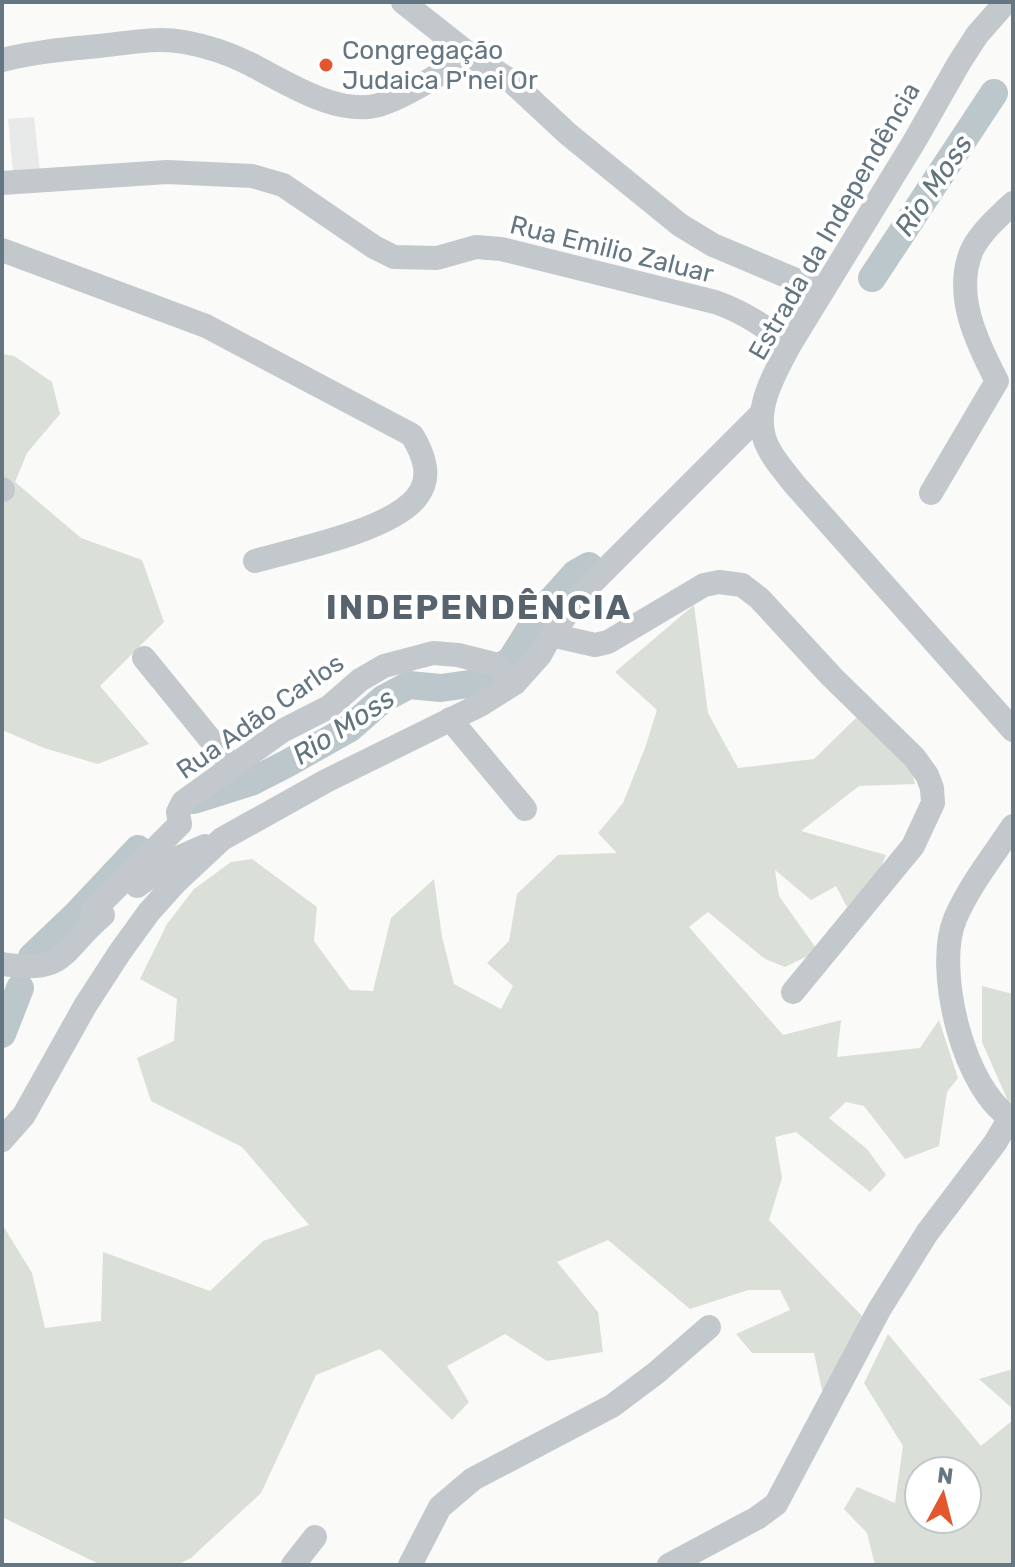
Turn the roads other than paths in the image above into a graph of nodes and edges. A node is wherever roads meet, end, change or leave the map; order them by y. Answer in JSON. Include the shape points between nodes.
{"nodes":[{"id":1,"x":1006,"y":2,"type":"edge"},
{"id":2,"x":413,"y":5,"type":"edge"},
{"id":3,"x":470,"y":55,"type":"junction"},
{"id":4,"x":2,"y":60,"type":"edge"},
{"id":5,"x":2,"y":183,"type":"edge"},
{"id":6,"x":1013,"y":203,"type":"edge"},
{"id":7,"x":2,"y":250,"type":"edge"},
{"id":8,"x":822,"y":291,"type":"junction"},
{"id":9,"x":789,"y":346,"type":"junction"},
{"id":10,"x":762,"y":413,"type":"junction"},
{"id":11,"x":931,"y":493,"type":"dead end"},
{"id":12,"x":255,"y":561,"type":"dead end"},
{"id":13,"x":551,"y":635,"type":"junction"},
{"id":14,"x":144,"y":658,"type":"dead end"},
{"id":15,"x":515,"y":683,"type":"junction"},
{"id":16,"x":450,"y":719,"type":"junction"},
{"id":17,"x":1013,"y":730,"type":"edge"},
{"id":18,"x":232,"y":766,"type":"junction"},
{"id":19,"x":525,"y":809,"type":"dead end"},
{"id":20,"x":1013,"y":826,"type":"edge"},
{"id":21,"x":222,"y":839,"type":"junction"},
{"id":22,"x":92,"y":924,"type":"junction"},
{"id":23,"x":2,"y":964,"type":"edge"},
{"id":24,"x":793,"y":992,"type":"dead end"},
{"id":25,"x":1012,"y":1119,"type":"edge"},
{"id":26,"x":2,"y":1140,"type":"edge"},
{"id":27,"x":709,"y":1327,"type":"dead end"},
{"id":28,"x":315,"y":1537,"type":"dead end"},
{"id":29,"x":673,"y":1564,"type":"edge"},
{"id":30,"x":293,"y":1565,"type":"edge"},
{"id":31,"x":410,"y":1565,"type":"edge"}],
"edges":[{"from":1,"to":8,"type":"street","name":"Estrada da Independência","via":[[959,63]]},
{"from":2,"to":3,"type":"street"},
{"from":3,"to":4,"type":"street","via":[[402,95],[357,107],[279,81],[213,49],[182,42],[144,41]]},
{"from":3,"to":8,"type":"street","via":[[511,81],[680,225],[713,245]]},
{"from":5,"to":9,"type":"street","name":"Rua Emilio Zaluar","via":[[167,172],[252,176],[283,185],[394,257],[412,260],[476,247],[501,249],[736,309]]},
{"from":6,"to":11,"type":"street","via":[[973,247],[966,276],[970,318],[997,381]]},
{"from":7,"to":12,"type":"street","via":[[206,326],[412,435],[424,454],[426,479],[416,498],[393,517]]},
{"from":8,"to":9,"type":"street","name":"Estrada da Independência"},
{"from":9,"to":10,"type":"street","name":"Estrada da Independência"},
{"from":10,"to":13,"type":"street","via":[[588,587]]},
{"from":10,"to":17,"type":"street","via":[[764,438],[796,486]]},
{"from":13,"to":15,"type":"street"},
{"from":13,"to":24,"type":"street","via":[[595,645],[608,642],[704,585],[742,585],[927,775],[933,803],[913,846]]},
{"from":14,"to":18,"type":"street"},
{"from":15,"to":16,"type":"street"},
{"from":15,"to":18,"type":"street","name":"Rua Adão Carlos","via":[[494,664],[458,655],[433,653],[384,666],[329,707]]},
{"from":16,"to":19,"type":"street"},
{"from":16,"to":21,"type":"street"},
{"from":18,"to":22,"type":"street","name":"Rua Adão Carlos","via":[[183,802],[180,824],[93,911]]},
{"from":20,"to":25,"type":"street","via":[[954,920],[947,949],[953,1002],[972,1069],[981,1089]]},
{"from":21,"to":22,"type":"street","via":[[151,874]]},
{"from":21,"to":26,"type":"street","via":[[142,922],[85,1006],[24,1115]]},
{"from":22,"to":23,"type":"street","via":[[69,952],[50,964]]},
{"from":25,"to":29,"type":"street","via":[[927,1233],[879,1310],[776,1504]]},
{"from":27,"to":31,"type":"street","via":[[612,1406],[457,1490],[440,1507]]},
{"from":28,"to":30,"type":"street"}]}
